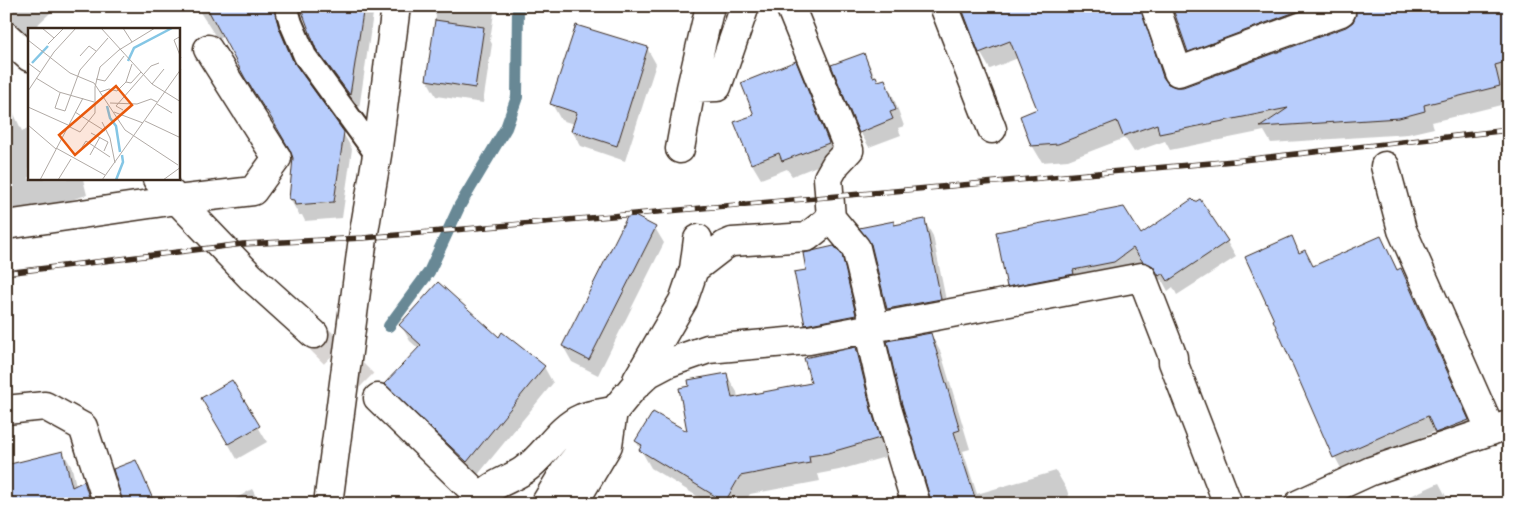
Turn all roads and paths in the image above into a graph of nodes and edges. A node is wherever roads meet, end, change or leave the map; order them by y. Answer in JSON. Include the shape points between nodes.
{"nodes":[{"id":1,"x":286,"y":6,"type":"edge"},
{"id":2,"x":396,"y":6,"type":"edge"},
{"id":3,"x":710,"y":6,"type":"edge"},
{"id":4,"x":745,"y":6,"type":"edge"},
{"id":5,"x":790,"y":6,"type":"edge"},
{"id":6,"x":944,"y":6,"type":"edge"},
{"id":7,"x":1155,"y":6,"type":"edge"},
{"id":8,"x":1341,"y":12,"type":"dead end"},
{"id":9,"x":6,"y":36,"type":"edge"},
{"id":10,"x":208,"y":49,"type":"dead end"},
{"id":11,"x":28,"y":56,"type":"edge"},
{"id":12,"x":691,"y":88,"type":"junction"},
{"id":13,"x":992,"y":129,"type":"dead end"},
{"id":14,"x":680,"y":149,"type":"dead end"},
{"id":15,"x":377,"y":155,"type":"junction"},
{"id":16,"x":1385,"y":166,"type":"dead end"},
{"id":17,"x":158,"y":180,"type":"edge"},
{"id":18,"x":177,"y":200,"type":"junction"},
{"id":19,"x":831,"y":218,"type":"junction"},
{"id":20,"x":6,"y":225,"type":"edge"},
{"id":21,"x":698,"y":239,"type":"dead end"},
{"id":22,"x":694,"y":269,"type":"junction"},
{"id":23,"x":872,"y":328,"type":"junction"},
{"id":24,"x":314,"y":334,"type":"tunnel mouth"},
{"id":25,"x":632,"y":389,"type":"junction"},
{"id":26,"x":378,"y":398,"type":"tunnel mouth"},
{"id":27,"x":6,"y":410,"type":"edge"},
{"id":28,"x":612,"y":411,"type":"junction"},
{"id":29,"x":1500,"y":428,"type":"edge"},
{"id":30,"x":479,"y":500,"type":"edge"},
{"id":31,"x":108,"y":504,"type":"edge"},
{"id":32,"x":328,"y":504,"type":"edge"},
{"id":33,"x":545,"y":504,"type":"edge"},
{"id":34,"x":573,"y":504,"type":"edge"},
{"id":35,"x":916,"y":504,"type":"edge"},
{"id":36,"x":1228,"y":504,"type":"edge"},
{"id":37,"x":1299,"y":504,"type":"edge"}],
"edges":[{"from":1,"to":15,"type":"lane","via":[[305,56]]},
{"from":2,"to":15,"type":"street"},
{"from":3,"to":12,"type":"street"},
{"from":4,"to":12,"type":"street","via":[[716,88]]},
{"from":5,"to":19,"type":"street","via":[[849,150],[828,178]]},
{"from":6,"to":13,"type":"street"},
{"from":7,"to":8,"type":"street","via":[[1178,72]]},
{"from":9,"to":11,"type":"street"},
{"from":10,"to":18,"type":"street","via":[[277,158],[254,191]]},
{"from":12,"to":14,"type":"street"},
{"from":15,"to":32,"type":"street"},
{"from":16,"to":29,"type":"street","via":[[1402,230]]},
{"from":17,"to":18,"type":"street"},
{"from":18,"to":20,"type":"street"},
{"from":18,"to":24,"type":"street","via":[[251,277]]},
{"from":19,"to":22,"type":"street","via":[[807,237],[732,242]]},
{"from":19,"to":23,"type":"street","via":[[856,248]]},
{"from":21,"to":22,"type":"street"},
{"from":22,"to":25,"type":"street","via":[[683,301]]},
{"from":23,"to":25,"type":"street","via":[[809,340],[708,349],[649,373]]},
{"from":23,"to":35,"type":"street","via":[[886,405]]},
{"from":23,"to":36,"type":"street","via":[[1142,277]]},
{"from":25,"to":28,"type":"street"},
{"from":26,"to":30,"type":"street"},
{"from":27,"to":31,"type":"street","via":[[45,406],[83,427]]},
{"from":28,"to":30,"type":"street","via":[[582,418],[568,427],[525,470],[494,485]]},
{"from":28,"to":33,"type":"street","via":[[565,471]]},
{"from":28,"to":34,"type":"street","via":[[608,445]]},
{"from":29,"to":37,"type":"street","via":[[1371,471]]}]}
